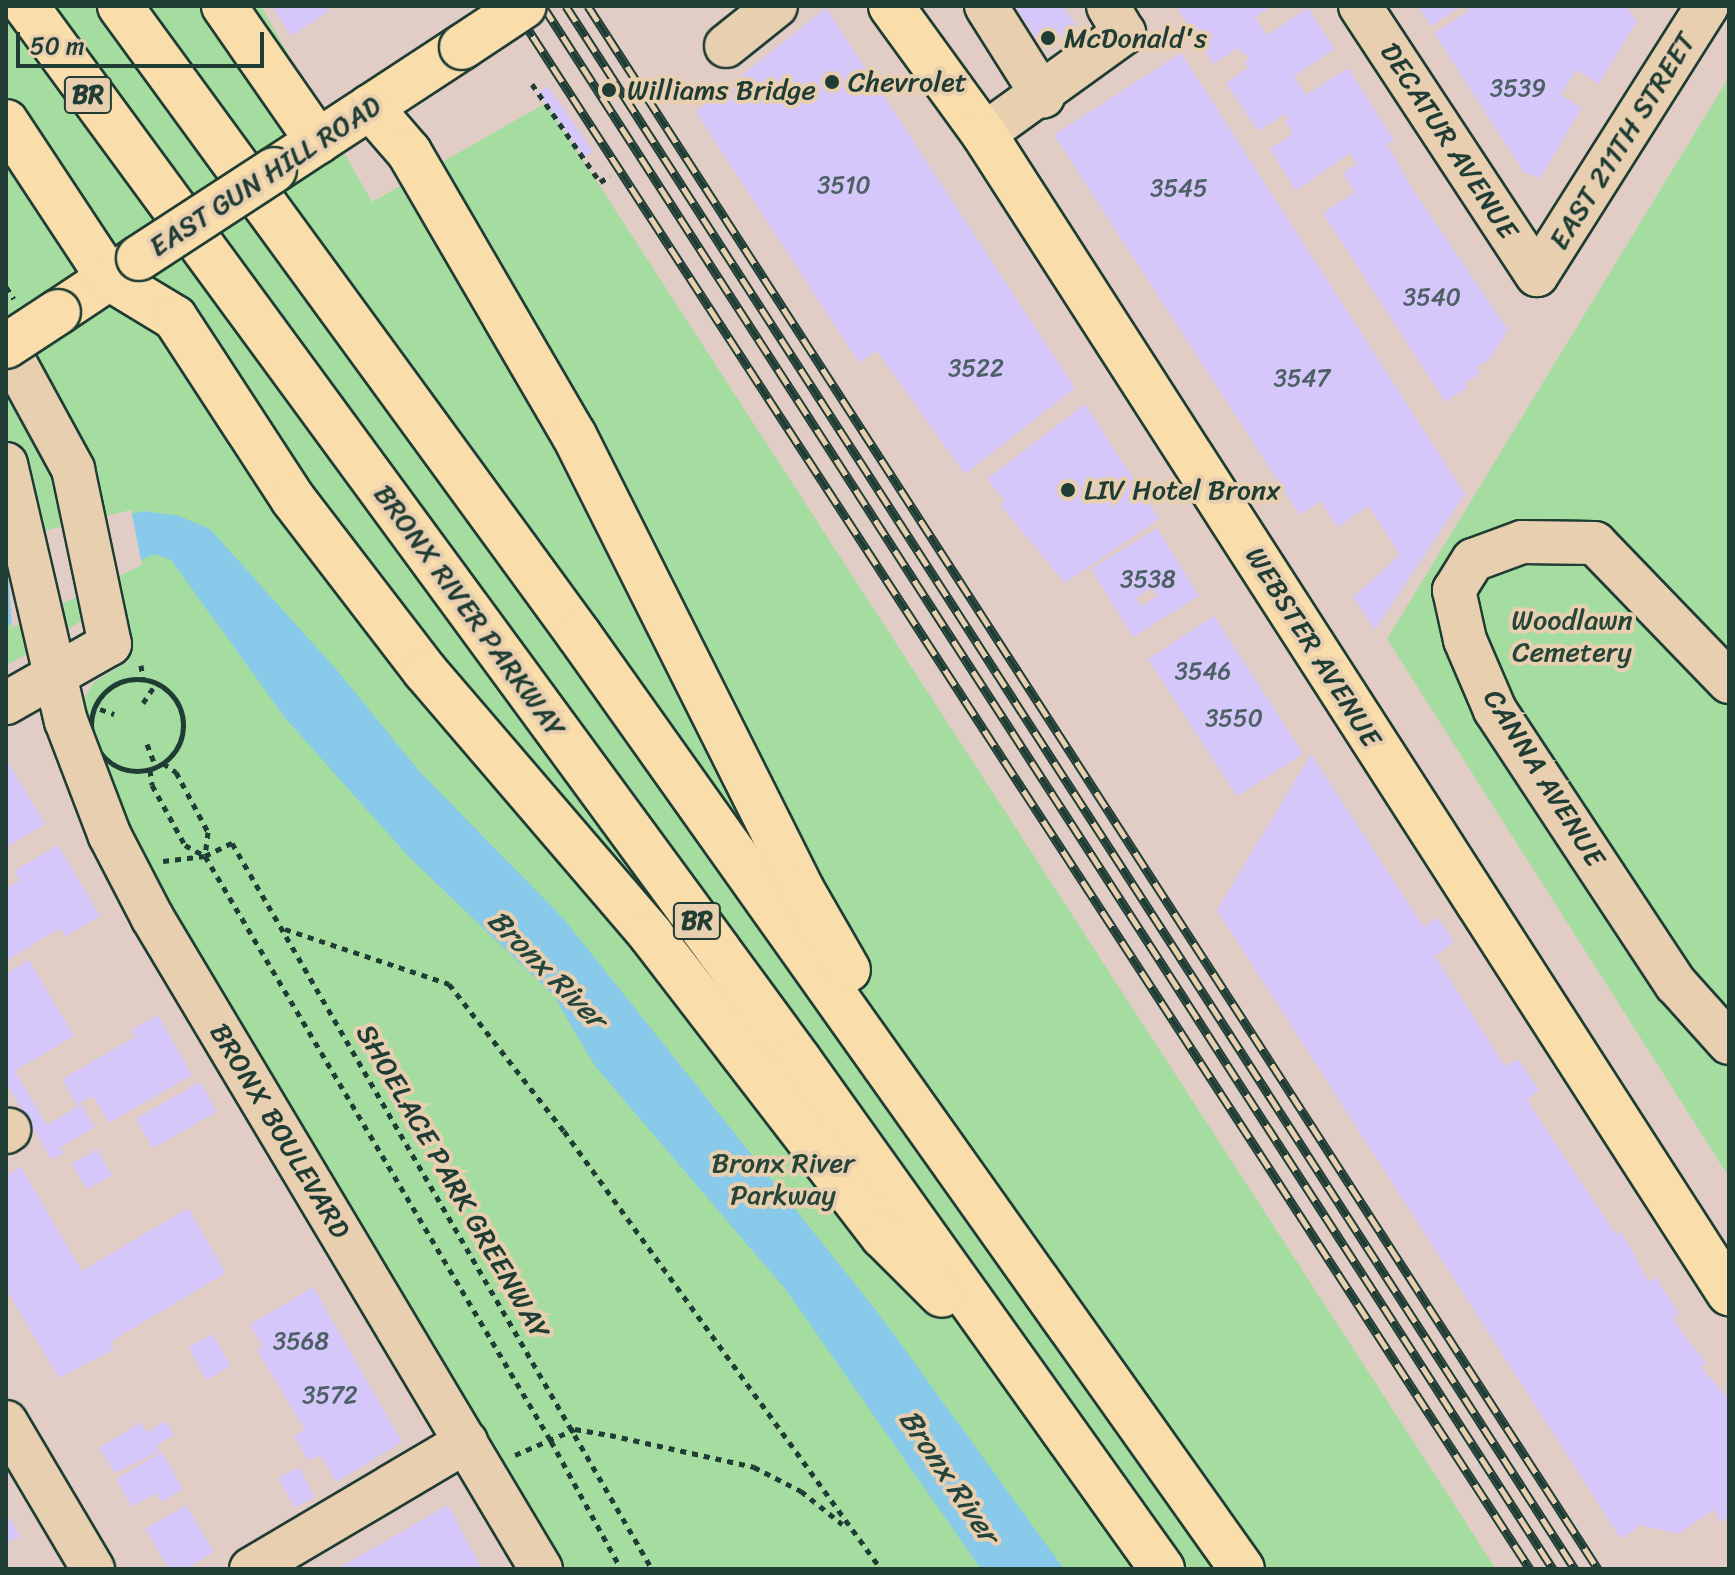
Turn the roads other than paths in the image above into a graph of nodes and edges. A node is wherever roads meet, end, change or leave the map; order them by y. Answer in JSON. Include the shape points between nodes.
{"nodes":[{"id":1,"x":26,"y":6,"type":"edge"},
{"id":2,"x":120,"y":6,"type":"edge"},
{"id":3,"x":224,"y":6,"type":"edge"},
{"id":4,"x":524,"y":6,"type":"edge"},
{"id":5,"x":776,"y":6,"type":"edge"},
{"id":6,"x":891,"y":6,"type":"edge"},
{"id":7,"x":986,"y":6,"type":"edge"},
{"id":8,"x":1000,"y":6,"type":"edge"},
{"id":9,"x":1108,"y":6,"type":"edge"},
{"id":10,"x":1360,"y":6,"type":"edge"},
{"id":11,"x":1707,"y":6,"type":"edge"},
{"id":12,"x":726,"y":46,"type":"dead end"},
{"id":13,"x":1049,"y":92,"type":"junction"},
{"id":14,"x":370,"y":107,"type":"junction"},
{"id":15,"x":6,"y":122,"type":"edge"},
{"id":16,"x":984,"y":134,"type":"junction"},
{"id":17,"x":318,"y":141,"type":"junction"},
{"id":18,"x":124,"y":268,"type":"junction"},
{"id":19,"x":1537,"y":275,"type":"joint"},
{"id":20,"x":6,"y":346,"type":"edge"},
{"id":21,"x":56,"y":431,"type":"junction"},
{"id":22,"x":6,"y":462,"type":"edge"},
{"id":23,"x":55,"y":675,"type":"junction"},
{"id":24,"x":1729,"y":682,"type":"edge"},
{"id":25,"x":6,"y":703,"type":"edge"},
{"id":26,"x":1729,"y":1043,"type":"edge"},
{"id":27,"x":971,"y":1184,"type":"junction"},
{"id":28,"x":1729,"y":1293,"type":"edge"},
{"id":29,"x":1008,"y":1351,"type":"junction"},
{"id":30,"x":6,"y":1422,"type":"edge"},
{"id":31,"x":466,"y":1442,"type":"junction"},
{"id":32,"x":93,"y":1569,"type":"edge"},
{"id":33,"x":251,"y":1569,"type":"edge"},
{"id":34,"x":541,"y":1569,"type":"edge"},
{"id":35,"x":1162,"y":1569,"type":"edge"},
{"id":36,"x":1242,"y":1569,"type":"edge"}],
"edges":[{"from":1,"to":29,"type":"main road","name":"BRONX RIVER PARKWAY","number":"BR"},
{"from":2,"to":27,"type":"main road","number":"BR"},
{"from":3,"to":17,"type":"main road"},
{"from":4,"to":14,"type":"main road","name":"EAST GUN HILL ROAD","bridge":true},
{"from":5,"to":12,"type":"street"},
{"from":6,"to":16,"type":"main road","name":"WEBSTER AVENUE"},
{"from":7,"to":13,"type":"street"},
{"from":8,"to":13,"type":"street"},
{"from":9,"to":13,"type":"street","via":[[1124,33]]},
{"from":10,"to":19,"type":"street","name":"DECATUR AVENUE"},
{"from":11,"to":19,"type":"street","name":"EAST 211TH STREET"},
{"from":13,"to":16,"type":"street"},
{"from":14,"to":17,"type":"main road","name":"EAST GUN HILL ROAD"},
{"from":14,"to":27,"type":"main road","via":[[409,152],[574,435],[802,890]]},
{"from":15,"to":18,"type":"main road"},
{"from":16,"to":28,"type":"main road","name":"WEBSTER AVENUE"},
{"from":17,"to":18,"type":"main road","name":"EAST GUN HILL ROAD","bridge":true},
{"from":18,"to":20,"type":"main road","name":"EAST GUN HILL ROAD","bridge":true},
{"from":18,"to":29,"type":"main road","via":[[175,318],[293,499],[425,671],[651,935],[883,1236],[928,1284]]},
{"from":20,"to":21,"type":"street"},
{"from":21,"to":22,"type":"street"},
{"from":21,"to":23,"type":"street","via":[[82,494],[110,644]]},
{"from":22,"to":23,"type":"street","name":"BRONX BOULEVARD"},
{"from":23,"to":25,"type":"street"},
{"from":23,"to":31,"type":"street","name":"BRONX BOULEVARD","via":[[88,782],[138,893]]},
{"from":24,"to":26,"type":"street","name":"CANNA AVENUE","via":[[1595,543],[1522,542],[1473,560],[1454,590],[1465,640],[1495,710],[1676,984]]},
{"from":27,"to":36,"type":"main road","number":"BR"},
{"from":29,"to":35,"type":"main road","name":"BRONX RIVER PARKWAY","number":"BR"},
{"from":30,"to":32,"type":"street"},
{"from":31,"to":33,"type":"street"},
{"from":31,"to":34,"type":"street","name":"BRONX BOULEVARD"}]}
